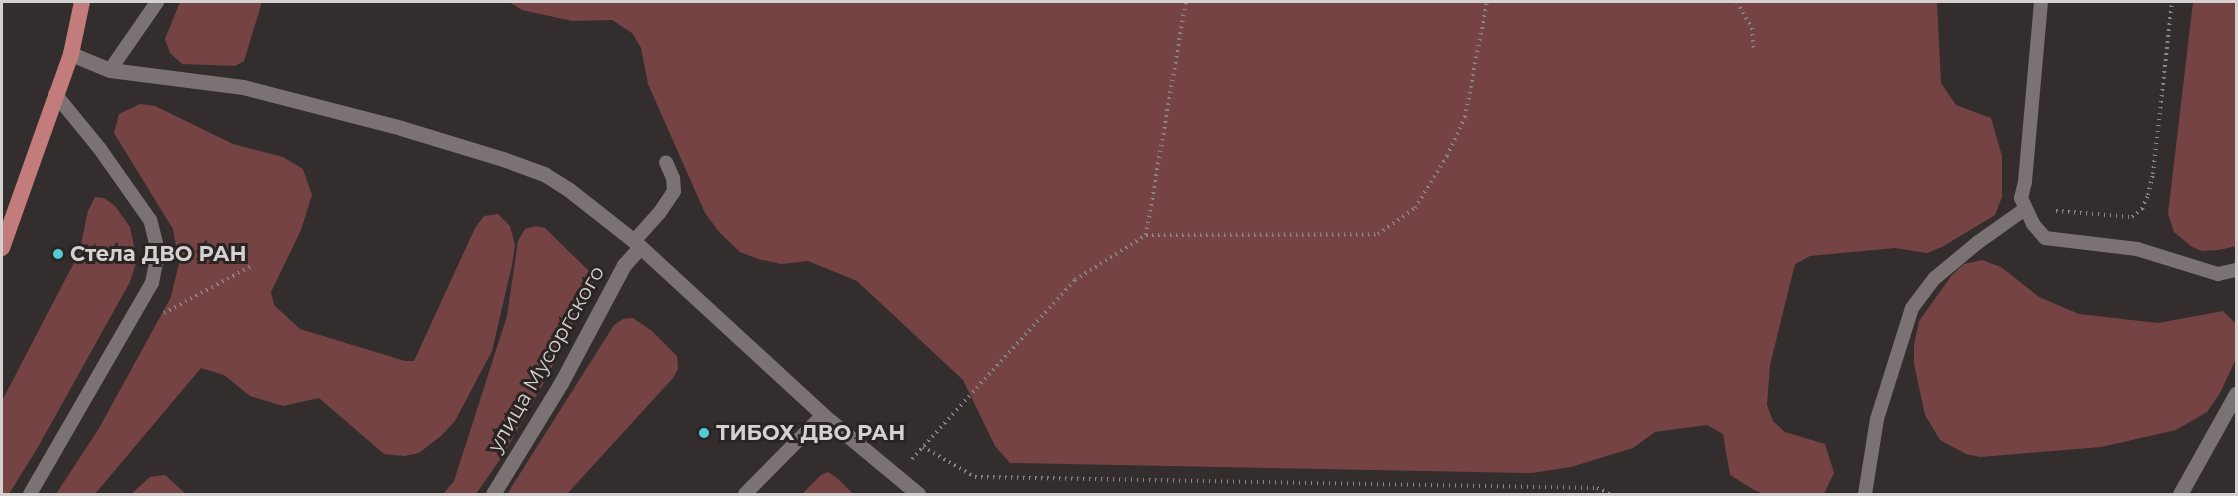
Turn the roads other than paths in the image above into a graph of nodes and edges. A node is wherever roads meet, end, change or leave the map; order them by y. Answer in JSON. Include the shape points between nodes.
{"nodes":[{"id":1,"x":82,"y":2,"type":"edge"},
{"id":2,"x":157,"y":2,"type":"edge"},
{"id":3,"x":2041,"y":2,"type":"edge"},
{"id":4,"x":71,"y":54,"type":"junction"},
{"id":5,"x":110,"y":70,"type":"junction"},
{"id":6,"x":55,"y":94,"type":"junction"},
{"id":7,"x":666,"y":162,"type":"dead end"},
{"id":8,"x":2025,"y":209,"type":"junction"},
{"id":9,"x":637,"y":244,"type":"junction"},
{"id":10,"x":2,"y":248,"type":"edge"},
{"id":11,"x":2236,"y":270,"type":"edge"},
{"id":12,"x":2236,"y":394,"type":"edge"},
{"id":13,"x":823,"y":415,"type":"junction"},
{"id":14,"x":30,"y":495,"type":"edge"},
{"id":15,"x":492,"y":495,"type":"edge"},
{"id":16,"x":744,"y":495,"type":"edge"},
{"id":17,"x":918,"y":495,"type":"edge"},
{"id":18,"x":1865,"y":495,"type":"edge"},
{"id":19,"x":2180,"y":495,"type":"edge"}],
"edges":[{"from":1,"to":4,"type":"highway"},
{"from":2,"to":5,"type":"lane"},
{"from":3,"to":8,"type":"lane","via":[[2021,198]]},
{"from":4,"to":5,"type":"street"},
{"from":4,"to":6,"type":"highway"},
{"from":5,"to":9,"type":"street","via":[[243,87],[503,159],[544,174],[568,189]]},
{"from":6,"to":10,"type":"highway"},
{"from":6,"to":14,"type":"lane","via":[[150,220],[158,251],[152,283]]},
{"from":7,"to":9,"type":"lane","via":[[674,191]]},
{"from":8,"to":11,"type":"lane","via":[[2045,238],[2137,249],[2218,274]]},
{"from":8,"to":18,"type":"lane","via":[[1935,278],[1912,308],[1877,419]]},
{"from":9,"to":13,"type":"street"},
{"from":9,"to":15,"type":"street","name":"улица Мусоргского","via":[[561,383]]},
{"from":12,"to":19,"type":"street"},
{"from":13,"to":16,"type":"lane"},
{"from":13,"to":17,"type":"street"}]}
